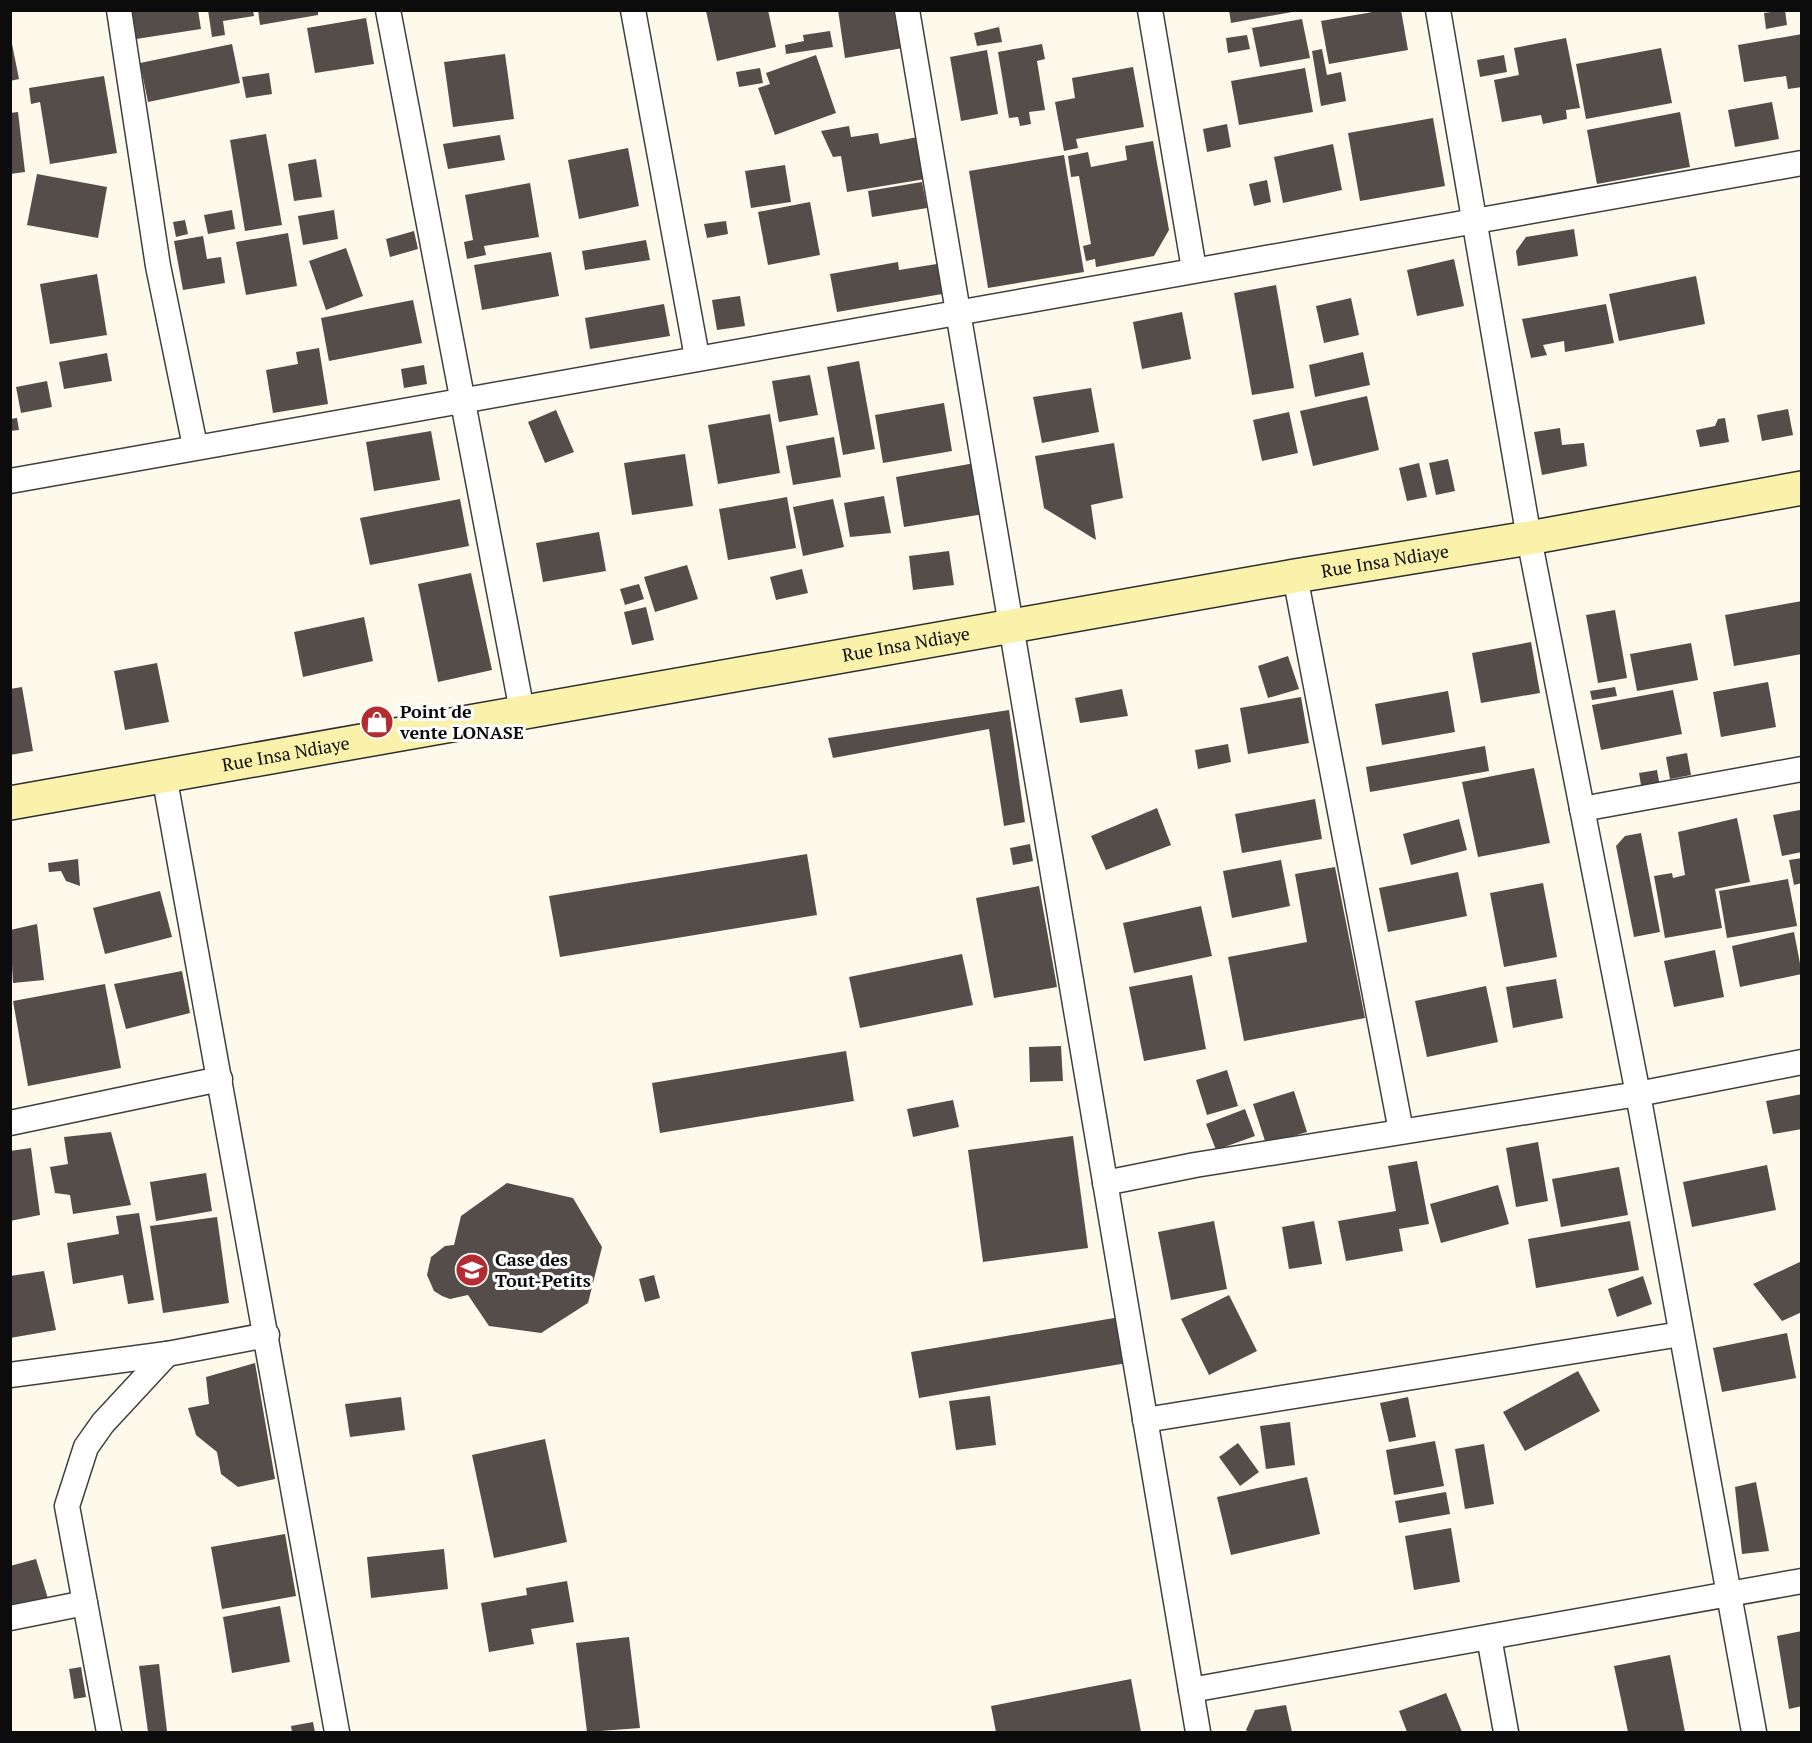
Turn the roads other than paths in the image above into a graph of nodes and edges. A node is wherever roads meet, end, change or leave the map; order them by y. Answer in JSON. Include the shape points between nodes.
{"nodes":[{"id":1,"x":119,"y":10,"type":"edge"},
{"id":2,"x":633,"y":10,"type":"edge"},
{"id":3,"x":907,"y":10,"type":"edge"},
{"id":4,"x":1150,"y":10,"type":"edge"},
{"id":5,"x":1438,"y":10,"type":"edge"},
{"id":6,"x":389,"y":11,"type":"edge"},
{"id":7,"x":1802,"y":164,"type":"edge"},
{"id":8,"x":1475,"y":220,"type":"junction"},
{"id":9,"x":1194,"y":269,"type":"junction"},
{"id":10,"x":958,"y":311,"type":"junction"},
{"id":11,"x":697,"y":357,"type":"junction"},
{"id":12,"x":464,"y":399,"type":"junction"},
{"id":13,"x":195,"y":446,"type":"junction"},
{"id":14,"x":10,"y":481,"type":"edge"},
{"id":15,"x":1802,"y":488,"type":"edge"},
{"id":16,"x":1529,"y":538,"type":"junction"},
{"id":17,"x":1295,"y":576,"type":"junction"},
{"id":18,"x":1011,"y":625,"type":"junction"},
{"id":19,"x":522,"y":711,"type":"junction"},
{"id":20,"x":1802,"y":769,"type":"edge"},
{"id":21,"x":164,"y":775,"type":"junction"},
{"id":22,"x":10,"y":803,"type":"edge"},
{"id":23,"x":1582,"y":808,"type":"junction"},
{"id":24,"x":1802,"y":1062,"type":"edge"},
{"id":25,"x":220,"y":1079,"type":"junction"},
{"id":26,"x":1638,"y":1094,"type":"junction"},
{"id":27,"x":10,"y":1123,"type":"edge"},
{"id":28,"x":1401,"y":1131,"type":"junction"},
{"id":29,"x":1105,"y":1183,"type":"junction"},
{"id":30,"x":1681,"y":1334,"type":"junction"},
{"id":31,"x":267,"y":1335,"type":"junction"},
{"id":32,"x":167,"y":1354,"type":"junction"},
{"id":33,"x":10,"y":1375,"type":"edge"},
{"id":34,"x":1145,"y":1420,"type":"junction"},
{"id":35,"x":1802,"y":1581,"type":"edge"},
{"id":36,"x":1729,"y":1594,"type":"junction"},
{"id":37,"x":86,"y":1603,"type":"junction"},
{"id":38,"x":10,"y":1618,"type":"edge"},
{"id":39,"x":1489,"y":1637,"type":"junction"},
{"id":40,"x":1191,"y":1690,"type":"junction"},
{"id":41,"x":109,"y":1732,"type":"edge"},
{"id":42,"x":337,"y":1732,"type":"edge"},
{"id":43,"x":1198,"y":1732,"type":"edge"},
{"id":44,"x":1506,"y":1732,"type":"edge"},
{"id":45,"x":1754,"y":1732,"type":"edge"}],
"edges":[{"from":1,"to":13,"type":"street","via":[[158,266]]},
{"from":2,"to":11,"type":"street"},
{"from":3,"to":10,"type":"street"},
{"from":4,"to":9,"type":"street"},
{"from":5,"to":8,"type":"street"},
{"from":6,"to":12,"type":"street"},
{"from":7,"to":8,"type":"street"},
{"from":8,"to":9,"type":"street"},
{"from":8,"to":16,"type":"street"},
{"from":9,"to":10,"type":"street"},
{"from":10,"to":11,"type":"street"},
{"from":10,"to":18,"type":"street"},
{"from":11,"to":12,"type":"street"},
{"from":12,"to":13,"type":"street"},
{"from":12,"to":19,"type":"street"},
{"from":13,"to":14,"type":"street"},
{"from":15,"to":16,"type":"main road","name":"Rue Insa Ndiaye"},
{"from":16,"to":17,"type":"main road","name":"Rue Insa Ndiaye"},
{"from":16,"to":23,"type":"street"},
{"from":17,"to":18,"type":"main road","name":"Rue Insa Ndiaye"},
{"from":17,"to":28,"type":"street"},
{"from":18,"to":19,"type":"main road","name":"Rue Insa Ndiaye"},
{"from":18,"to":29,"type":"street"},
{"from":19,"to":21,"type":"main road","name":"Rue Insa Ndiaye"},
{"from":20,"to":23,"type":"street"},
{"from":21,"to":22,"type":"main road","name":"Rue Insa Ndiaye"},
{"from":21,"to":25,"type":"street"},
{"from":23,"to":26,"type":"street"},
{"from":24,"to":26,"type":"street"},
{"from":25,"to":27,"type":"street"},
{"from":25,"to":31,"type":"street"},
{"from":26,"to":28,"type":"street"},
{"from":26,"to":30,"type":"street"},
{"from":28,"to":29,"type":"street"},
{"from":29,"to":34,"type":"street"},
{"from":30,"to":34,"type":"street"},
{"from":30,"to":36,"type":"street"},
{"from":31,"to":32,"type":"street"},
{"from":31,"to":42,"type":"street"},
{"from":32,"to":33,"type":"street"},
{"from":32,"to":37,"type":"street","via":[[86,1447],[67,1506]]},
{"from":34,"to":40,"type":"street"},
{"from":35,"to":36,"type":"street"},
{"from":36,"to":39,"type":"street"},
{"from":36,"to":45,"type":"street"},
{"from":37,"to":38,"type":"street"},
{"from":37,"to":41,"type":"street"},
{"from":39,"to":40,"type":"street"},
{"from":39,"to":44,"type":"street"},
{"from":40,"to":43,"type":"street"}]}
